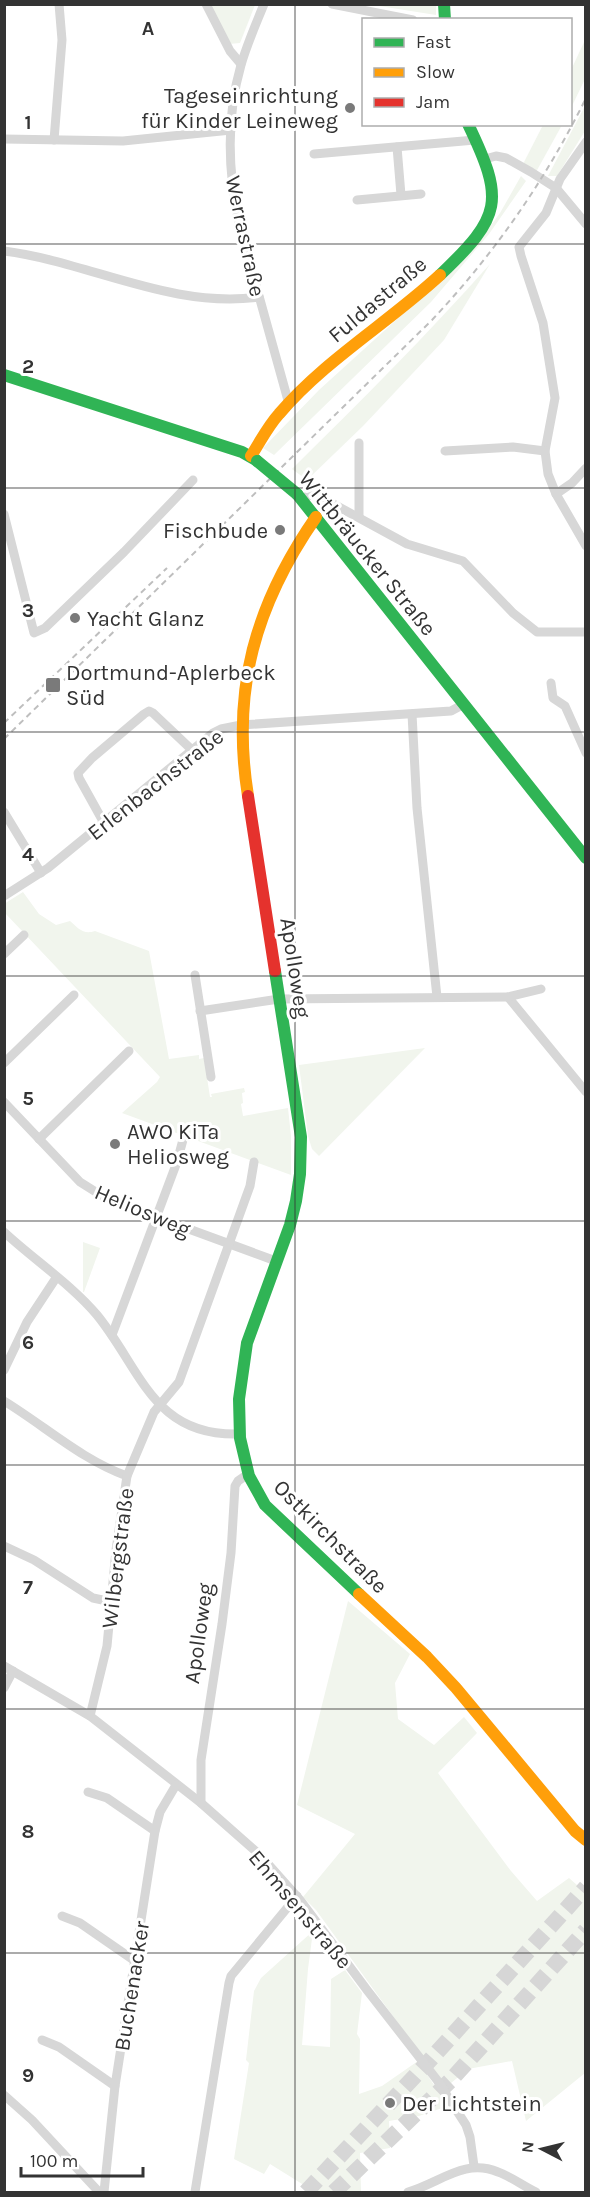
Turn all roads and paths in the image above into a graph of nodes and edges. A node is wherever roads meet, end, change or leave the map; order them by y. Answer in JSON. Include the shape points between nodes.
{"nodes":[{"id":1,"x":59,"y":4,"type":"edge"},
{"id":2,"x":206,"y":4,"type":"edge"},
{"id":3,"x":264,"y":4,"type":"edge"},
{"id":4,"x":332,"y":4,"type":"edge"},
{"id":5,"x":403,"y":18,"type":"edge"},
{"id":6,"x":241,"y":64,"type":"junction"},
{"id":7,"x":469,"y":126,"type":"edge"},
{"id":8,"x":231,"y":130,"type":"junction"},
{"id":9,"x":4,"y":139,"type":"edge"},
{"id":10,"x":54,"y":140,"type":"junction"},
{"id":11,"x":475,"y":140,"type":"junction"},
{"id":12,"x":585,"y":142,"type":"edge"},
{"id":13,"x":397,"y":147,"type":"junction"},
{"id":14,"x":314,"y":154,"type":"dead end"},
{"id":15,"x":485,"y":159,"type":"junction"},
{"id":16,"x":556,"y":188,"type":"junction"},
{"id":17,"x":421,"y":194,"type":"dead end"},
{"id":18,"x":401,"y":195,"type":"junction"},
{"id":19,"x":357,"y":200,"type":"dead end"},
{"id":20,"x":585,"y":224,"type":"edge"},
{"id":21,"x":4,"y":251,"type":"edge"},
{"id":22,"x":259,"y":297,"type":"junction"},
{"id":23,"x":4,"y":375,"type":"edge"},
{"id":24,"x":289,"y":404,"type":"junction"},
{"id":25,"x":359,"y":443,"type":"dead end"},
{"id":26,"x":444,"y":451,"type":"dead end"},
{"id":27,"x":545,"y":451,"type":"junction"},
{"id":28,"x":254,"y":459,"type":"junction"},
{"id":29,"x":585,"y":468,"type":"edge"},
{"id":30,"x":193,"y":480,"type":"dead end"},
{"id":31,"x":556,"y":494,"type":"junction"},
{"id":32,"x":299,"y":496,"type":"junction"},
{"id":33,"x":4,"y":514,"type":"edge"},
{"id":34,"x":316,"y":517,"type":"junction"},
{"id":35,"x":359,"y":518,"type":"junction"},
{"id":36,"x":585,"y":546,"type":"edge"},
{"id":37,"x":585,"y":632,"type":"edge"},
{"id":38,"x":551,"y":683,"type":"dead end"},
{"id":39,"x":465,"y":704,"type":"junction"},
{"id":40,"x":412,"y":714,"type":"junction"},
{"id":41,"x":241,"y":725,"type":"junction"},
{"id":42,"x":192,"y":750,"type":"junction"},
{"id":43,"x":585,"y":753,"type":"edge"},
{"id":44,"x":4,"y":812,"type":"edge"},
{"id":45,"x":104,"y":823,"type":"junction"},
{"id":46,"x":585,"y":858,"type":"edge"},
{"id":47,"x":41,"y":873,"type":"junction"},
{"id":48,"x":4,"y":896,"type":"edge"},
{"id":49,"x":24,"y":935,"type":"dead end"},
{"id":50,"x":4,"y":954,"type":"edge"},
{"id":51,"x":195,"y":975,"type":"dead end"},
{"id":52,"x":541,"y":989,"type":"dead end"},
{"id":53,"x":74,"y":995,"type":"dead end"},
{"id":54,"x":437,"y":997,"type":"junction"},
{"id":55,"x":508,"y":997,"type":"junction"},
{"id":56,"x":279,"y":999,"type":"junction"},
{"id":57,"x":200,"y":1011,"type":"junction"},
{"id":58,"x":129,"y":1051,"type":"dead end"},
{"id":59,"x":4,"y":1063,"type":"edge"},
{"id":60,"x":211,"y":1077,"type":"dead end"},
{"id":61,"x":585,"y":1092,"type":"edge"},
{"id":62,"x":4,"y":1102,"type":"edge"},
{"id":63,"x":184,"y":1136,"type":"dead end"},
{"id":64,"x":39,"y":1139,"type":"junction"},
{"id":65,"x":254,"y":1162,"type":"dead end"},
{"id":66,"x":156,"y":1218,"type":"junction"},
{"id":67,"x":4,"y":1232,"type":"edge"},
{"id":68,"x":230,"y":1244,"type":"junction"},
{"id":69,"x":276,"y":1261,"type":"junction"},
{"id":70,"x":56,"y":1278,"type":"junction"},
{"id":71,"x":111,"y":1335,"type":"junction"},
{"id":72,"x":4,"y":1371,"type":"edge"},
{"id":73,"x":4,"y":1401,"type":"edge"},
{"id":74,"x":160,"y":1407,"type":"junction"},
{"id":75,"x":240,"y":1434,"type":"junction"},
{"id":76,"x":248,"y":1474,"type":"junction"},
{"id":77,"x":127,"y":1476,"type":"junction"},
{"id":78,"x":4,"y":1546,"type":"edge"},
{"id":79,"x":112,"y":1602,"type":"junction"},
{"id":80,"x":9,"y":1669,"type":"edge"},
{"id":81,"x":4,"y":1688,"type":"edge"},
{"id":82,"x":90,"y":1716,"type":"junction"},
{"id":83,"x":176,"y":1785,"type":"junction"},
{"id":84,"x":88,"y":1792,"type":"dead end"},
{"id":85,"x":201,"y":1803,"type":"junction"},
{"id":86,"x":155,"y":1831,"type":"junction"},
{"id":87,"x":585,"y":1840,"type":"edge"},
{"id":88,"x":297,"y":1896,"type":"junction"},
{"id":89,"x":62,"y":1916,"type":"dead end"},
{"id":90,"x":135,"y":1960,"type":"junction"},
{"id":91,"x":42,"y":2040,"type":"dead end"},
{"id":92,"x":115,"y":2086,"type":"junction"},
{"id":93,"x":4,"y":2095,"type":"edge"},
{"id":94,"x":474,"y":2166,"type":"junction"},
{"id":95,"x":99,"y":2193,"type":"edge"},
{"id":96,"x":104,"y":2193,"type":"edge"},
{"id":97,"x":195,"y":2193,"type":"edge"},
{"id":98,"x":408,"y":2193,"type":"edge"},
{"id":99,"x":536,"y":2193,"type":"edge"}],
"edges":[{"from":1,"to":10,"type":"street","via":[[62,40]]},
{"from":2,"to":6,"type":"street"},
{"from":3,"to":6,"type":"street","name":"Werrastraße"},
{"from":4,"to":5,"type":"street"},
{"from":6,"to":8,"type":"street","name":"Werrastraße"},
{"from":7,"to":11,"type":"street","name":"Fuldastraße"},
{"from":8,"to":10,"type":"street","via":[[141,140]]},
{"from":8,"to":22,"type":"street","name":"Werrastraße","via":[[234,201]]},
{"from":9,"to":10,"type":"street"},
{"from":11,"to":13,"type":"street"},
{"from":11,"to":15,"type":"street","name":"Fuldastraße"},
{"from":12,"to":16,"type":"street"},
{"from":13,"to":14,"type":"street"},
{"from":13,"to":18,"type":"street"},
{"from":15,"to":16,"type":"street","via":[[506,158]]},
{"from":15,"to":24,"type":"street","name":"Fuldastraße","via":[[493,185],[492,205],[486,223],[471,244]]},
{"from":16,"to":20,"type":"street"},
{"from":16,"to":27,"type":"street","via":[[546,213],[519,247],[543,323],[555,398]]},
{"from":17,"to":18,"type":"street"},
{"from":18,"to":19,"type":"street"},
{"from":21,"to":22,"type":"street","via":[[53,260],[172,293]]},
{"from":22,"to":24,"type":"street","name":"Werrastraße"},
{"from":23,"to":28,"type":"street","name":"Wittbräucker Straße"},
{"from":24,"to":28,"type":"street","name":"Fuldastraße","via":[[273,420]]},
{"from":25,"to":35,"type":"street"},
{"from":26,"to":27,"type":"street","via":[[513,447]]},
{"from":27,"to":31,"type":"street"},
{"from":28,"to":32,"type":"street","name":"Wittbräucker Straße","bridge":true},
{"from":29,"to":31,"type":"street"},
{"from":30,"to":33,"type":"street","via":[[124,552],[45,628],[34,633]]},
{"from":31,"to":36,"type":"street"},
{"from":32,"to":34,"type":"street","name":"Wittbräucker Straße"},
{"from":32,"to":35,"type":"street","via":[[315,494]]},
{"from":34,"to":39,"type":"street","name":"Wittbräucker Straße"},
{"from":34,"to":41,"type":"street","name":"Apolloweg","via":[[284,568],[260,625],[252,649]]},
{"from":35,"to":37,"type":"street","via":[[407,544],[463,561],[537,632]]},
{"from":38,"to":43,"type":"street","via":[[553,698],[565,706]]},
{"from":39,"to":40,"type":"street","name":"Erlenbachstraße","via":[[451,711]]},
{"from":39,"to":46,"type":"street","name":"Wittbräucker Straße"},
{"from":40,"to":41,"type":"street","name":"Erlenbachstraße"},
{"from":40,"to":54,"type":"street","via":[[417,808]]},
{"from":41,"to":42,"type":"street","name":"Erlenbachstraße","via":[[220,729]]},
{"from":41,"to":56,"type":"street","name":"Apolloweg"},
{"from":42,"to":45,"type":"street","name":"Erlenbachstraße"},
{"from":42,"to":45,"type":"street","via":[[153,713],[144,714],[78,773]]},
{"from":44,"to":47,"type":"street"},
{"from":45,"to":47,"type":"street","name":"Erlenbachstraße"},
{"from":47,"to":48,"type":"street","name":"Erlenbachstraße"},
{"from":49,"to":50,"type":"street"},
{"from":51,"to":57,"type":"street"},
{"from":52,"to":55,"type":"street"},
{"from":53,"to":59,"type":"street"},
{"from":54,"to":55,"type":"street"},
{"from":54,"to":56,"type":"street"},
{"from":55,"to":61,"type":"street"},
{"from":56,"to":57,"type":"street"},
{"from":56,"to":69,"type":"street","name":"Apolloweg","via":[[301,1137],[301,1168],[294,1209]]},
{"from":57,"to":60,"type":"street"},
{"from":58,"to":64,"type":"street"},
{"from":62,"to":64,"type":"street","name":"Heliosweg"},
{"from":63,"to":66,"type":"street"},
{"from":64,"to":66,"type":"street","name":"Heliosweg","via":[[80,1182],[107,1199]]},
{"from":65,"to":68,"type":"street","name":"Wilbergstraße"},
{"from":66,"to":68,"type":"street","name":"Heliosweg"},
{"from":66,"to":71,"type":"street"},
{"from":67,"to":70,"type":"street"},
{"from":68,"to":69,"type":"street","name":"Heliosweg"},
{"from":68,"to":74,"type":"street","name":"Wilbergstraße","via":[[179,1382]]},
{"from":69,"to":75,"type":"street","name":"Apolloweg","via":[[244,1360]]},
{"from":70,"to":71,"type":"street","via":[[96,1314]]},
{"from":70,"to":72,"type":"street","via":[[27,1322]]},
{"from":71,"to":74,"type":"street"},
{"from":73,"to":77,"type":"street","via":[[89,1459]]},
{"from":74,"to":75,"type":"street","via":[[196,1428]]},
{"from":74,"to":77,"type":"street","name":"Wilbergstraße","via":[[147,1425]]},
{"from":75,"to":76,"type":"street","name":"Ostkirchstraße"},
{"from":76,"to":85,"type":"street","name":"Apolloweg","via":[[235,1486],[231,1552],[201,1760]]},
{"from":76,"to":87,"type":"street","name":"Ostkirchstraße","via":[[264,1505],[456,1688]]},
{"from":77,"to":79,"type":"street","name":"Wilbergstraße"},
{"from":78,"to":79,"type":"street","via":[[50,1569],[93,1598]]},
{"from":79,"to":82,"type":"street","name":"Wilbergstraße","via":[[101,1676]]},
{"from":80,"to":81,"type":"street"},
{"from":80,"to":82,"type":"street","name":"Ehmsenstraße"},
{"from":82,"to":83,"type":"street","name":"Ehmsenstraße"},
{"from":83,"to":85,"type":"street","name":"Ehmsenstraße"},
{"from":83,"to":86,"type":"street","name":"Buchenacker","via":[[160,1812]]},
{"from":84,"to":86,"type":"street","via":[[106,1798]]},
{"from":85,"to":88,"type":"street","name":"Ehmsenstraße","via":[[260,1855]]},
{"from":86,"to":90,"type":"street","name":"Buchenacker"},
{"from":88,"to":94,"type":"street","name":"Ehmsenstraße","via":[[452,2102],[466,2125]]},
{"from":88,"to":97,"type":"street","via":[[231,1976]]},
{"from":89,"to":90,"type":"street","via":[[80,1923]]},
{"from":90,"to":92,"type":"street","name":"Buchenacker"},
{"from":91,"to":92,"type":"street","via":[[59,2047]]},
{"from":92,"to":96,"type":"street","name":"Buchenacker"},
{"from":93,"to":95,"type":"street"},
{"from":94,"to":98,"type":"street"},
{"from":94,"to":99,"type":"street","via":[[497,2171]]}]}
